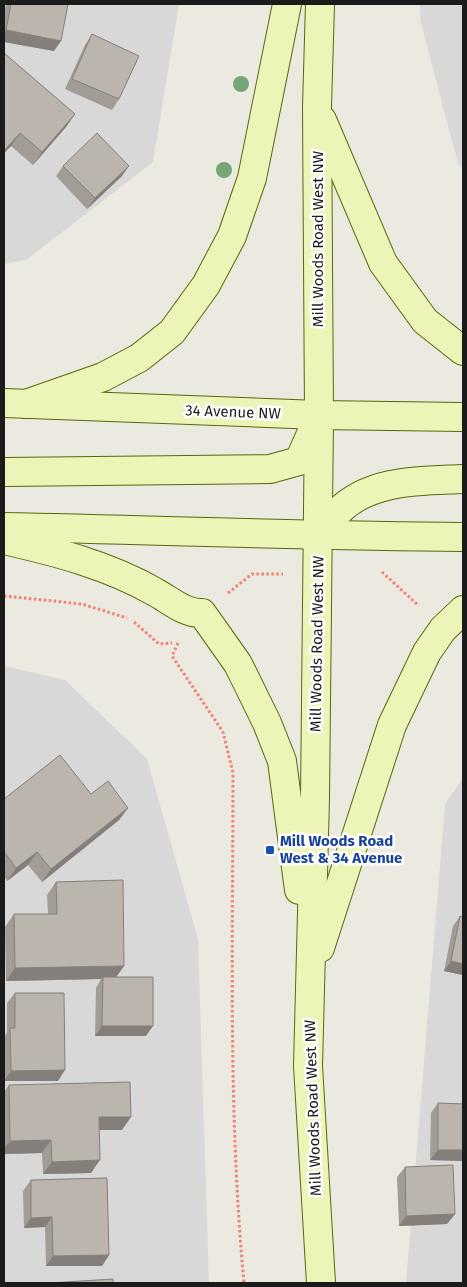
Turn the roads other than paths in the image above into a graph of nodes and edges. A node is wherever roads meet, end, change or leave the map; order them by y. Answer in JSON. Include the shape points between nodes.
{"nodes":[{"id":1,"x":287,"y":4,"type":"edge"},
{"id":2,"x":320,"y":4,"type":"edge"},
{"id":3,"x":317,"y":107,"type":"junction"},
{"id":4,"x":463,"y":351,"type":"edge"},
{"id":5,"x":15,"y":403,"type":"edge"},
{"id":6,"x":319,"y":415,"type":"junction"},
{"id":7,"x":463,"y":417,"type":"edge"},
{"id":8,"x":4,"y":472,"type":"edge"},
{"id":9,"x":463,"y":479,"type":"edge"},
{"id":10,"x":4,"y":527,"type":"edge"},
{"id":11,"x":318,"y":536,"type":"junction"},
{"id":12,"x":463,"y":537,"type":"edge"},
{"id":13,"x":4,"y":540,"type":"edge"},
{"id":14,"x":463,"y":610,"type":"edge"},
{"id":15,"x":310,"y":980,"type":"junction"},
{"id":16,"x":321,"y":1283,"type":"edge"}],
"edges":[{"from":1,"to":5,"type":"main road","via":[[252,178],[232,236],[206,285],[172,332],[139,358],[103,376]]},
{"from":2,"to":3,"type":"main road","name":"Mill Woods Road West NW"},
{"from":3,"to":4,"type":"main road","via":[[383,263],[425,321]]},
{"from":3,"to":6,"type":"main road","name":"Mill Woods Road West NW"},
{"from":5,"to":6,"type":"main road","name":"34 Avenue NW"},
{"from":6,"to":7,"type":"main road","name":"34 Avenue NW"},
{"from":6,"to":8,"type":"main road","via":[[299,460],[270,469]]},
{"from":6,"to":11,"type":"main road","name":"Mill Woods Road West NW"},
{"from":9,"to":11,"type":"main road","via":[[416,481],[376,488],[339,511]]},
{"from":10,"to":11,"type":"main road"},
{"from":11,"to":12,"type":"main road"},
{"from":11,"to":15,"type":"main road","name":"Mill Woods Road West NW"},
{"from":13,"to":15,"type":"main road","via":[[74,556],[145,586],[192,614],[202,613],[238,664],[282,760]]},
{"from":14,"to":15,"type":"main road","via":[[443,629],[427,652],[392,725]]},
{"from":15,"to":16,"type":"main road","name":"Mill Woods Road West NW","via":[[308,1066]]}]}
